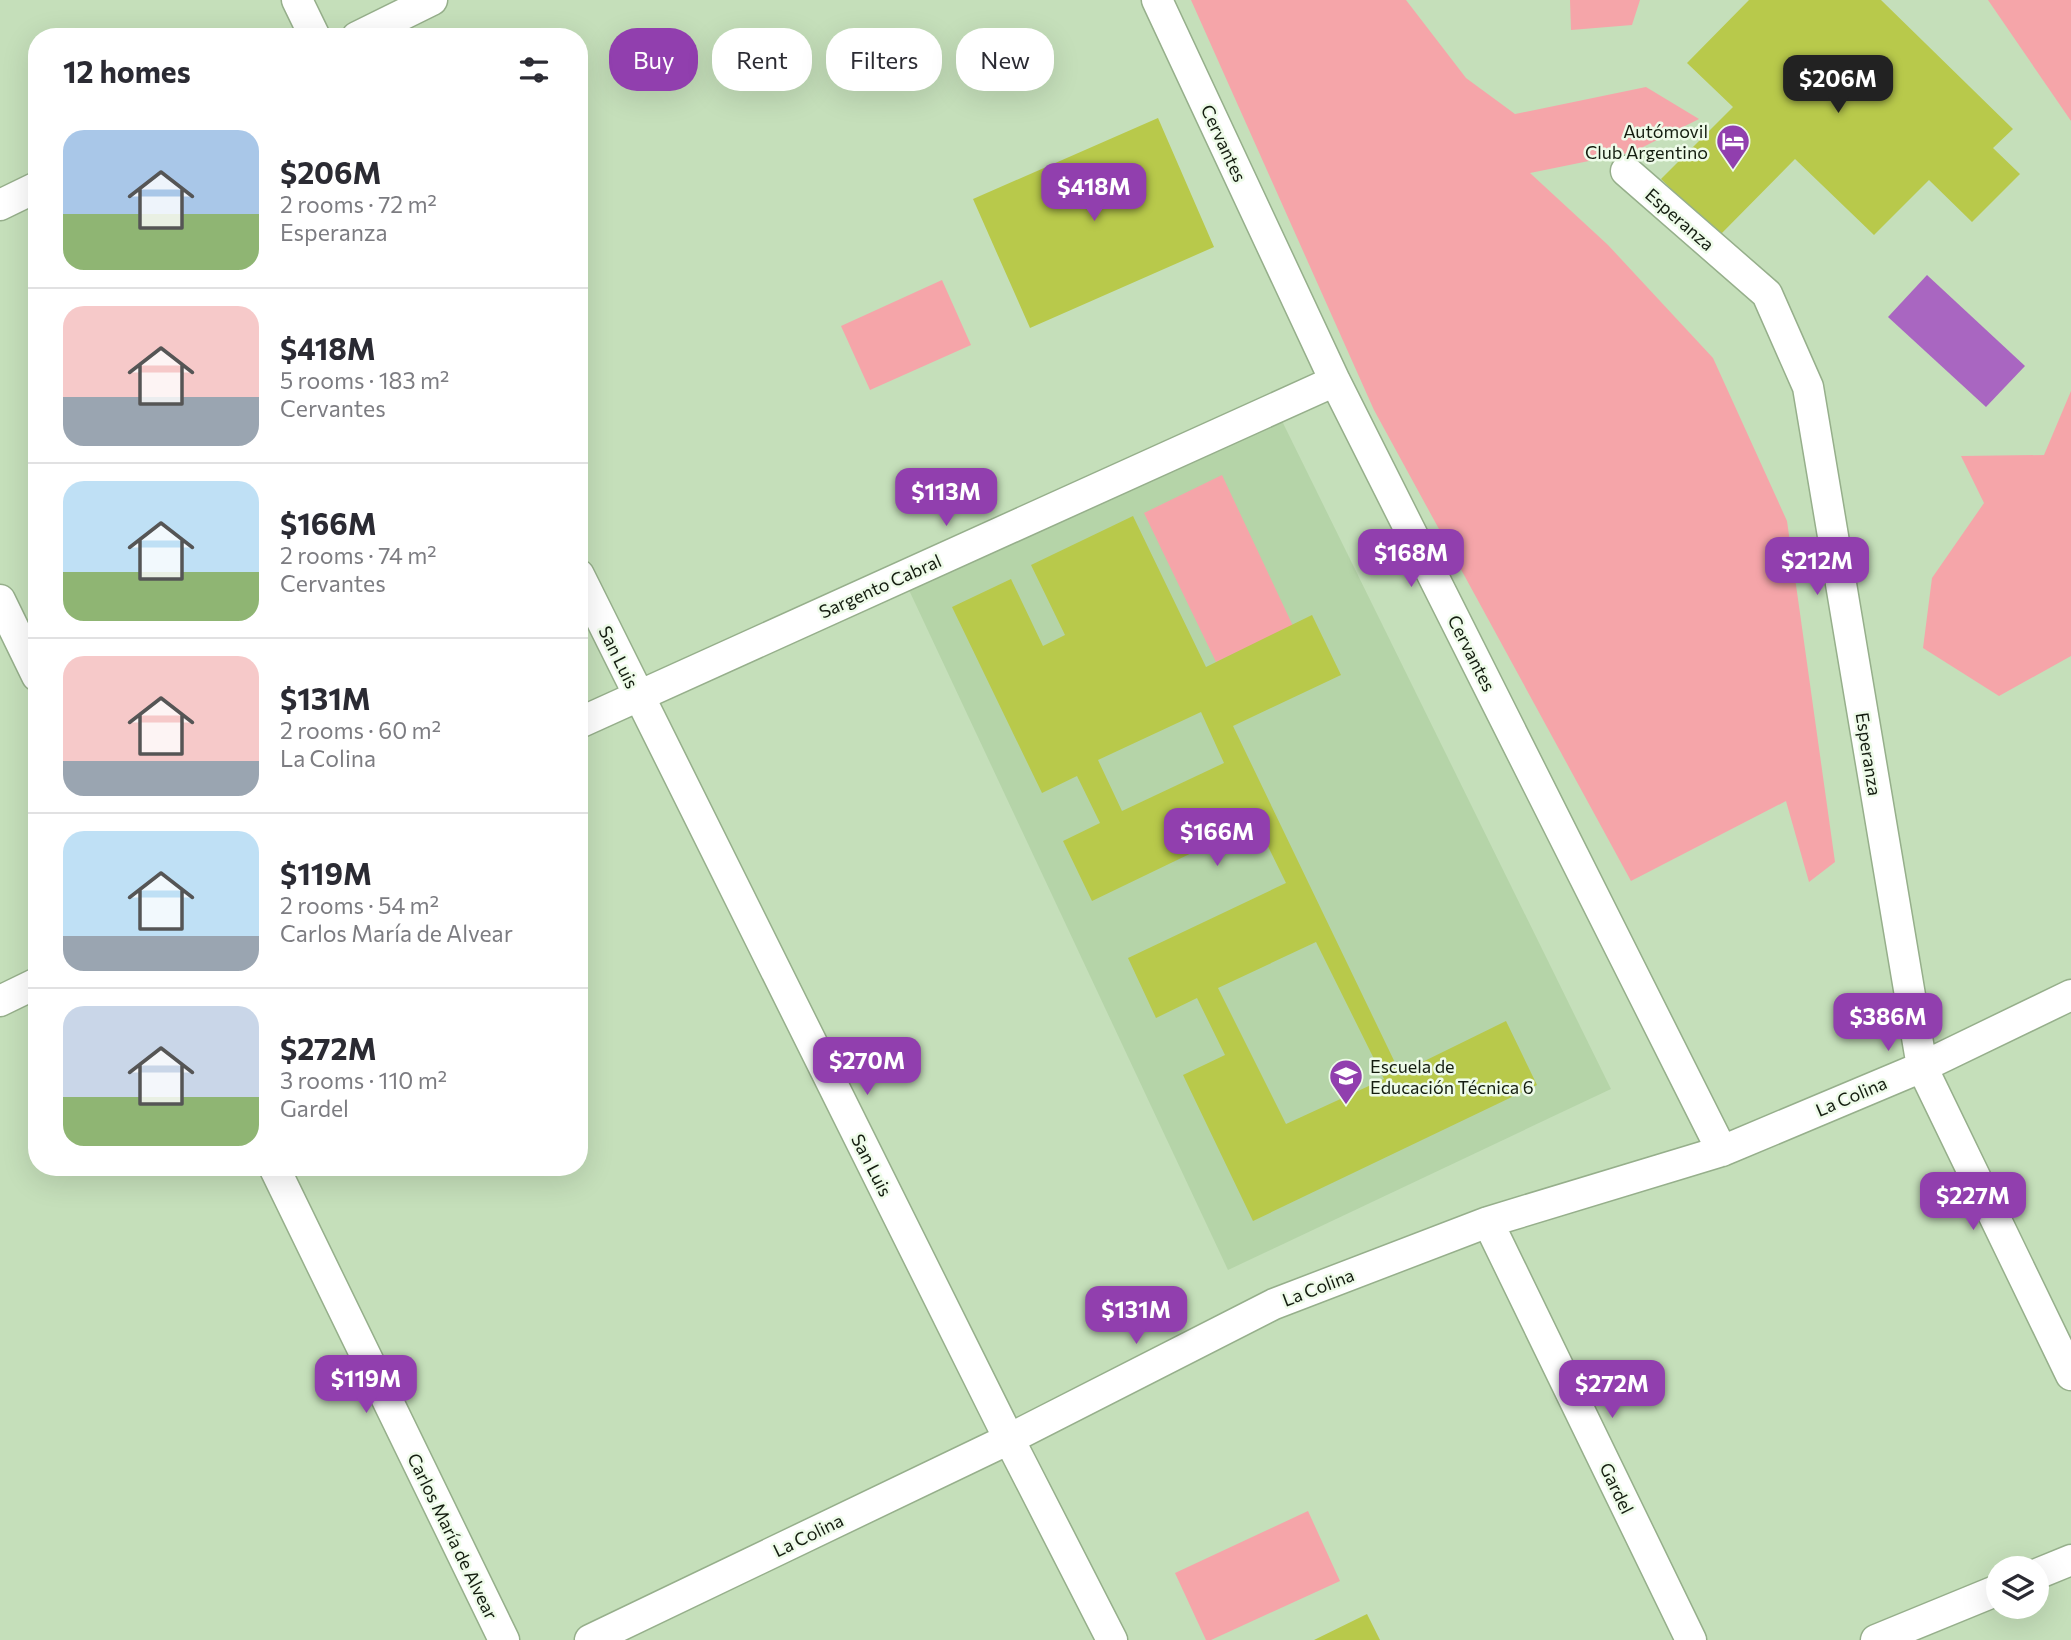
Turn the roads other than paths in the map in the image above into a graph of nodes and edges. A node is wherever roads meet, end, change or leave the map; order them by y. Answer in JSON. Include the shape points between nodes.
{"nodes":[{"id":1,"x":297,"y":0,"type":"edge"},
{"id":2,"x":432,"y":0,"type":"edge"},
{"id":3,"x":1157,"y":0,"type":"edge"},
{"id":4,"x":311,"y":28,"type":"edge"},
{"id":5,"x":375,"y":28,"type":"edge"},
{"id":6,"x":1626,"y":171,"type":"dead end"},
{"id":7,"x":28,"y":191,"type":"edge"},
{"id":8,"x":0,"y":205,"type":"edge"},
{"id":9,"x":1335,"y":381,"type":"junction"},
{"id":10,"x":588,"y":593,"type":"edge"},
{"id":11,"x":0,"y":600,"type":"edge"},
{"id":12,"x":28,"y":658,"type":"edge"},
{"id":13,"x":638,"y":695,"type":"junction"},
{"id":14,"x":588,"y":719,"type":"edge"},
{"id":15,"x":28,"y":987,"type":"edge"},
{"id":16,"x":2071,"y":995,"type":"edge"},
{"id":17,"x":0,"y":1001,"type":"edge"},
{"id":18,"x":1922,"y":1066,"type":"junction"},
{"id":19,"x":1722,"y":1151,"type":"junction"},
{"id":20,"x":278,"y":1176,"type":"edge"},
{"id":21,"x":1488,"y":1222,"type":"junction"},
{"id":22,"x":2071,"y":1376,"type":"edge"},
{"id":23,"x":1009,"y":1439,"type":"junction"},
{"id":24,"x":2071,"y":1560,"type":"edge"},
{"id":25,"x":2049,"y":1569,"type":"edge"},
{"id":26,"x":1986,"y":1595,"type":"edge"},
{"id":27,"x":504,"y":1640,"type":"edge"},
{"id":28,"x":590,"y":1640,"type":"edge"},
{"id":29,"x":1112,"y":1640,"type":"edge"},
{"id":30,"x":1691,"y":1640,"type":"edge"},
{"id":31,"x":1876,"y":1640,"type":"edge"}],
"edges":[{"from":1,"to":4,"type":"street"},
{"from":2,"to":5,"type":"street"},
{"from":3,"to":9,"type":"street","name":"Cervantes"},
{"from":6,"to":18,"type":"street","name":"Esperanza","via":[[1767,294],[1808,387]]},
{"from":7,"to":8,"type":"street"},
{"from":9,"to":13,"type":"street","name":"Sargento Cabral"},
{"from":9,"to":19,"type":"street","name":"Cervantes"},
{"from":10,"to":13,"type":"street","name":"San Luis"},
{"from":11,"to":12,"type":"street"},
{"from":13,"to":14,"type":"street","name":"Sargento Cabral"},
{"from":13,"to":23,"type":"street","name":"San Luis"},
{"from":15,"to":17,"type":"street"},
{"from":16,"to":18,"type":"street","name":"La Colina"},
{"from":18,"to":19,"type":"street","name":"La Colina"},
{"from":18,"to":22,"type":"street","name":"Esperanza"},
{"from":19,"to":21,"type":"street","name":"La Colina"},
{"from":20,"to":27,"type":"street","name":"Carlos María de Alvear"},
{"from":21,"to":23,"type":"street","name":"La Colina","via":[[1274,1304]]},
{"from":21,"to":30,"type":"street","name":"Gardel"},
{"from":23,"to":28,"type":"street","name":"La Colina"},
{"from":23,"to":29,"type":"street","name":"San Luis"},
{"from":24,"to":25,"type":"street"},
{"from":26,"to":31,"type":"street"}]}
